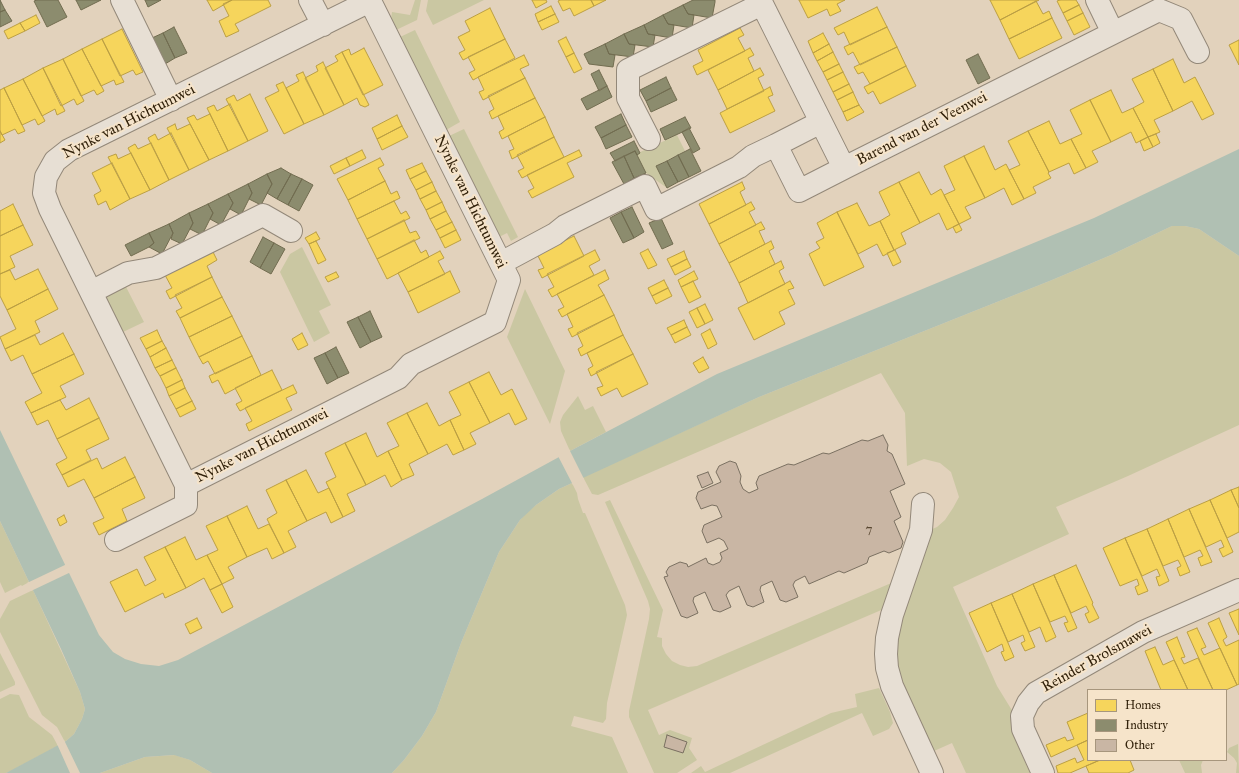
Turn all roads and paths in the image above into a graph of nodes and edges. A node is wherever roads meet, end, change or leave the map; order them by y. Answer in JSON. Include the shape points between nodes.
{"nodes":[{"id":1,"x":122,"y":0,"type":"edge"},
{"id":2,"x":310,"y":0,"type":"edge"},
{"id":3,"x":1097,"y":0,"type":"edge"},
{"id":4,"x":761,"y":2,"type":"edge"},
{"id":5,"x":323,"y":25,"type":"junction"},
{"id":6,"x":1113,"y":33,"type":"junction"},
{"id":7,"x":1198,"y":52,"type":"dead end"},
{"id":8,"x":171,"y":100,"type":"junction"},
{"id":9,"x":821,"y":122,"type":"junction"},
{"id":10,"x":649,"y":139,"type":"dead end"},
{"id":11,"x":776,"y":145,"type":"junction"},
{"id":12,"x":844,"y":168,"type":"junction"},
{"id":13,"x":291,"y":231,"type":"dead end"},
{"id":14,"x":500,"y":263,"type":"junction"},
{"id":15,"x":91,"y":292,"type":"junction"},
{"id":16,"x":186,"y":484,"type":"junction"},
{"id":17,"x":923,"y":504,"type":"dead end"},
{"id":18,"x":116,"y":540,"type":"dead end"},
{"id":19,"x":1239,"y":590,"type":"edge"},
{"id":20,"x":932,"y":773,"type":"edge"},
{"id":21,"x":1042,"y":773,"type":"edge"}],
"edges":[{"from":1,"to":8,"type":"street"},
{"from":2,"to":5,"type":"street"},
{"from":3,"to":6,"type":"street"},
{"from":4,"to":9,"type":"street","name":"Barend van der Veenwei"},
{"from":4,"to":10,"type":"street","via":[[628,70],[628,98]]},
{"from":5,"to":8,"type":"street","name":"Nynke van Hichtumwei"},
{"from":5,"to":14,"type":"street","name":"Nynke van Hichtumwei","via":[[370,1]]},
{"from":6,"to":7,"type":"street","name":"Barend van der Veenwei","via":[[1159,10],[1181,19]]},
{"from":6,"to":12,"type":"street","name":"Barend van der Veenwei"},
{"from":8,"to":15,"type":"street","name":"Nynke van Hichtumwei","via":[[69,150],[55,161],[46,177],[44,193],[50,209]]},
{"from":9,"to":11,"type":"street"},
{"from":9,"to":12,"type":"street","name":"Barend van der Veenwei"},
{"from":11,"to":12,"type":"street","via":[[798,191]]},
{"from":11,"to":14,"type":"street","via":[[656,209],[645,186],[565,226],[556,234]]},
{"from":13,"to":15,"type":"street","via":[[264,215],[156,268],[128,273]]},
{"from":14,"to":16,"type":"street","name":"Nynke van Hichtumwei","via":[[509,280],[495,322],[411,364],[398,378]]},
{"from":15,"to":16,"type":"street","name":"Nynke van Hichtumwei"},
{"from":16,"to":18,"type":"street","via":[[186,505]]},
{"from":17,"to":20,"type":"street","via":[[921,530],[892,615],[886,654],[892,686]]},
{"from":19,"to":21,"type":"street","name":"Reinder Brolsmawei","via":[[1143,632],[1036,693],[1022,716],[1023,729]]}]}
